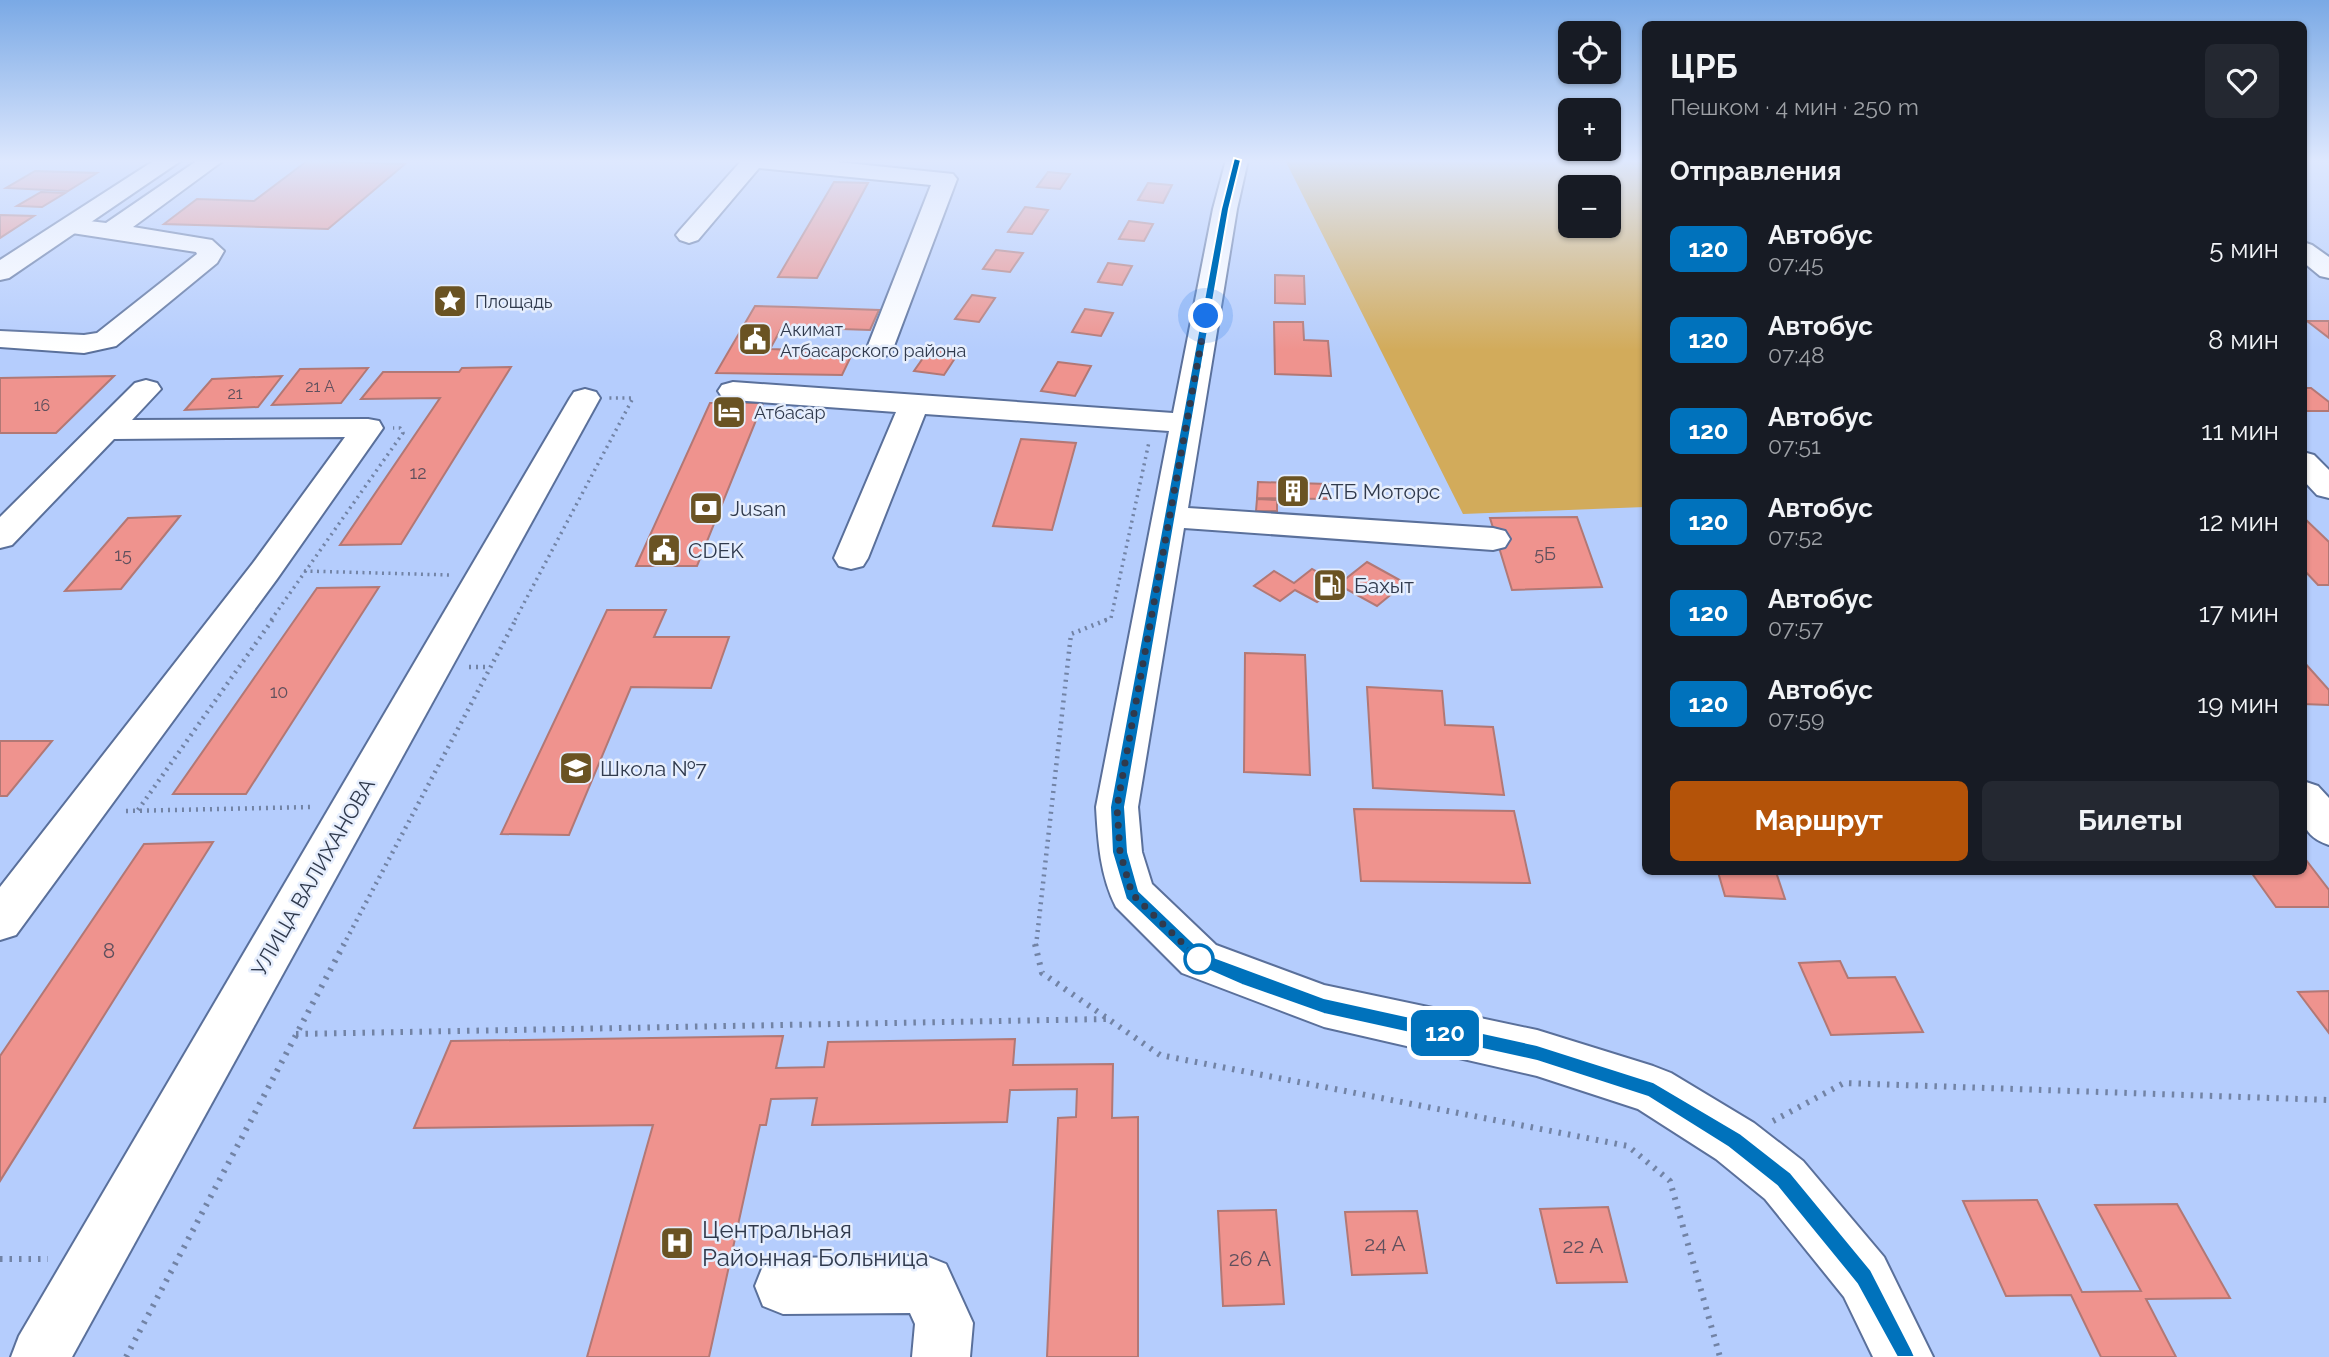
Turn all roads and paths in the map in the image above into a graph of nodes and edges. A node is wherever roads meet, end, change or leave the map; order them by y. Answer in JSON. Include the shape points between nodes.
{"nodes":[{"id":1,"x":76,"y":223,"type":"edge"},
{"id":2,"x":122,"y":223,"type":"edge"},
{"id":3,"x":699,"y":223,"type":"edge"},
{"id":4,"x":928,"y":223,"type":"edge"},
{"id":5,"x":1221,"y":223,"type":"edge"},
{"id":6,"x":72,"y":226,"type":"junction"},
{"id":7,"x":110,"y":232,"type":"junction"},
{"id":8,"x":689,"y":235,"type":"dead end"},
{"id":9,"x":2307,"y":253,"type":"edge"},
{"id":10,"x":2329,"y":270,"type":"edge"},
{"id":11,"x":0,"y":272,"type":"edge"},
{"id":12,"x":0,"y":339,"type":"edge"},
{"id":13,"x":881,"y":348,"type":"dead end"},
{"id":14,"x":146,"y":389,"type":"dead end"},
{"id":15,"x":733,"y":391,"type":"dead end"},
{"id":16,"x":586,"y":398,"type":"joint"},
{"id":17,"x":914,"y":404,"type":"junction"},
{"id":18,"x":1170,"y":422,"type":"junction"},
{"id":19,"x":368,"y":428,"type":"junction"},
{"id":20,"x":105,"y":430,"type":"junction"},
{"id":21,"x":2307,"y":466,"type":"edge"},
{"id":22,"x":2329,"y":488,"type":"edge"},
{"id":23,"x":1170,"y":517,"type":"junction"},
{"id":24,"x":0,"y":537,"type":"edge"},
{"id":25,"x":1493,"y":539,"type":"dead end"},
{"id":26,"x":851,"y":558,"type":"dead end"},
{"id":27,"x":265,"y":571,"type":"junction"},
{"id":28,"x":305,"y":571,"type":"junction"},
{"id":29,"x":452,"y":575,"type":"dead end"},
{"id":30,"x":2307,"y":802,"type":"edge"},
{"id":31,"x":315,"y":807,"type":"dead end"},
{"id":32,"x":138,"y":810,"type":"junction"},
{"id":33,"x":83,"y":811,"type":"junction"},
{"id":34,"x":2329,"y":828,"type":"edge"},
{"id":35,"x":0,"y":921,"type":"edge"},
{"id":36,"x":1108,"y":1019,"type":"junction"},
{"id":37,"x":296,"y":1034,"type":"junction"},
{"id":38,"x":2329,"y":1100,"type":"edge"},
{"id":39,"x":1735,"y":1141,"type":"junction"},
{"id":40,"x":0,"y":1259,"type":"edge"},
{"id":41,"x":51,"y":1259,"type":"dead end"},
{"id":42,"x":783,"y":1286,"type":"dead end"},
{"id":43,"x":40,"y":1357,"type":"edge"},
{"id":44,"x":126,"y":1357,"type":"edge"},
{"id":45,"x":941,"y":1357,"type":"edge"},
{"id":46,"x":1720,"y":1357,"type":"edge"},
{"id":47,"x":1904,"y":1357,"type":"edge"}],
"edges":[{"from":1,"to":6,"type":"street"},
{"from":2,"to":7,"type":"street"},
{"from":3,"to":8,"type":"street"},
{"from":4,"to":13,"type":"street"},
{"from":5,"to":18,"type":"street"},
{"from":6,"to":7,"type":"street"},
{"from":6,"to":11,"type":"street"},
{"from":7,"to":12,"type":"street","via":[[202,244],[211,251],[106,340],[84,344]]},
{"from":9,"to":10,"type":"street"},
{"from":14,"to":20,"type":"street"},
{"from":15,"to":17,"type":"street"},
{"from":16,"to":37,"type":"path","via":[[633,398]]},
{"from":16,"to":43,"type":"street","name":"УЛИЦА ВАЛИХАНОВА"},
{"from":17,"to":18,"type":"street"},
{"from":17,"to":26,"type":"street"},
{"from":18,"to":23,"type":"street"},
{"from":18,"to":36,"type":"path","via":[[1111,618],[1071,634],[1035,942],[1042,973]]},
{"from":19,"to":20,"type":"street"},
{"from":19,"to":27,"type":"street"},
{"from":19,"to":28,"type":"path","via":[[400,428],[402,433]]},
{"from":20,"to":24,"type":"street"},
{"from":21,"to":22,"type":"street"},
{"from":23,"to":25,"type":"street"},
{"from":23,"to":39,"type":"street","via":[[1117,807],[1120,852],[1132,894],[1199,959],[1324,1006],[1537,1053],[1653,1090]]},
{"from":27,"to":28,"type":"path"},
{"from":27,"to":33,"type":"street"},
{"from":28,"to":29,"type":"path"},
{"from":28,"to":32,"type":"path"},
{"from":30,"to":34,"type":"street"},
{"from":31,"to":32,"type":"path"},
{"from":32,"to":33,"type":"path"},
{"from":33,"to":35,"type":"street"},
{"from":36,"to":37,"type":"path"},
{"from":36,"to":46,"type":"path","via":[[1160,1055],[1628,1146],[1670,1181]]},
{"from":37,"to":44,"type":"path"},
{"from":38,"to":39,"type":"path","via":[[1844,1083]]},
{"from":39,"to":47,"type":"street","via":[[1784,1180],[1864,1277]]},
{"from":40,"to":41,"type":"path"},
{"from":42,"to":45,"type":"street","via":[[926,1284],[944,1323]]}]}
